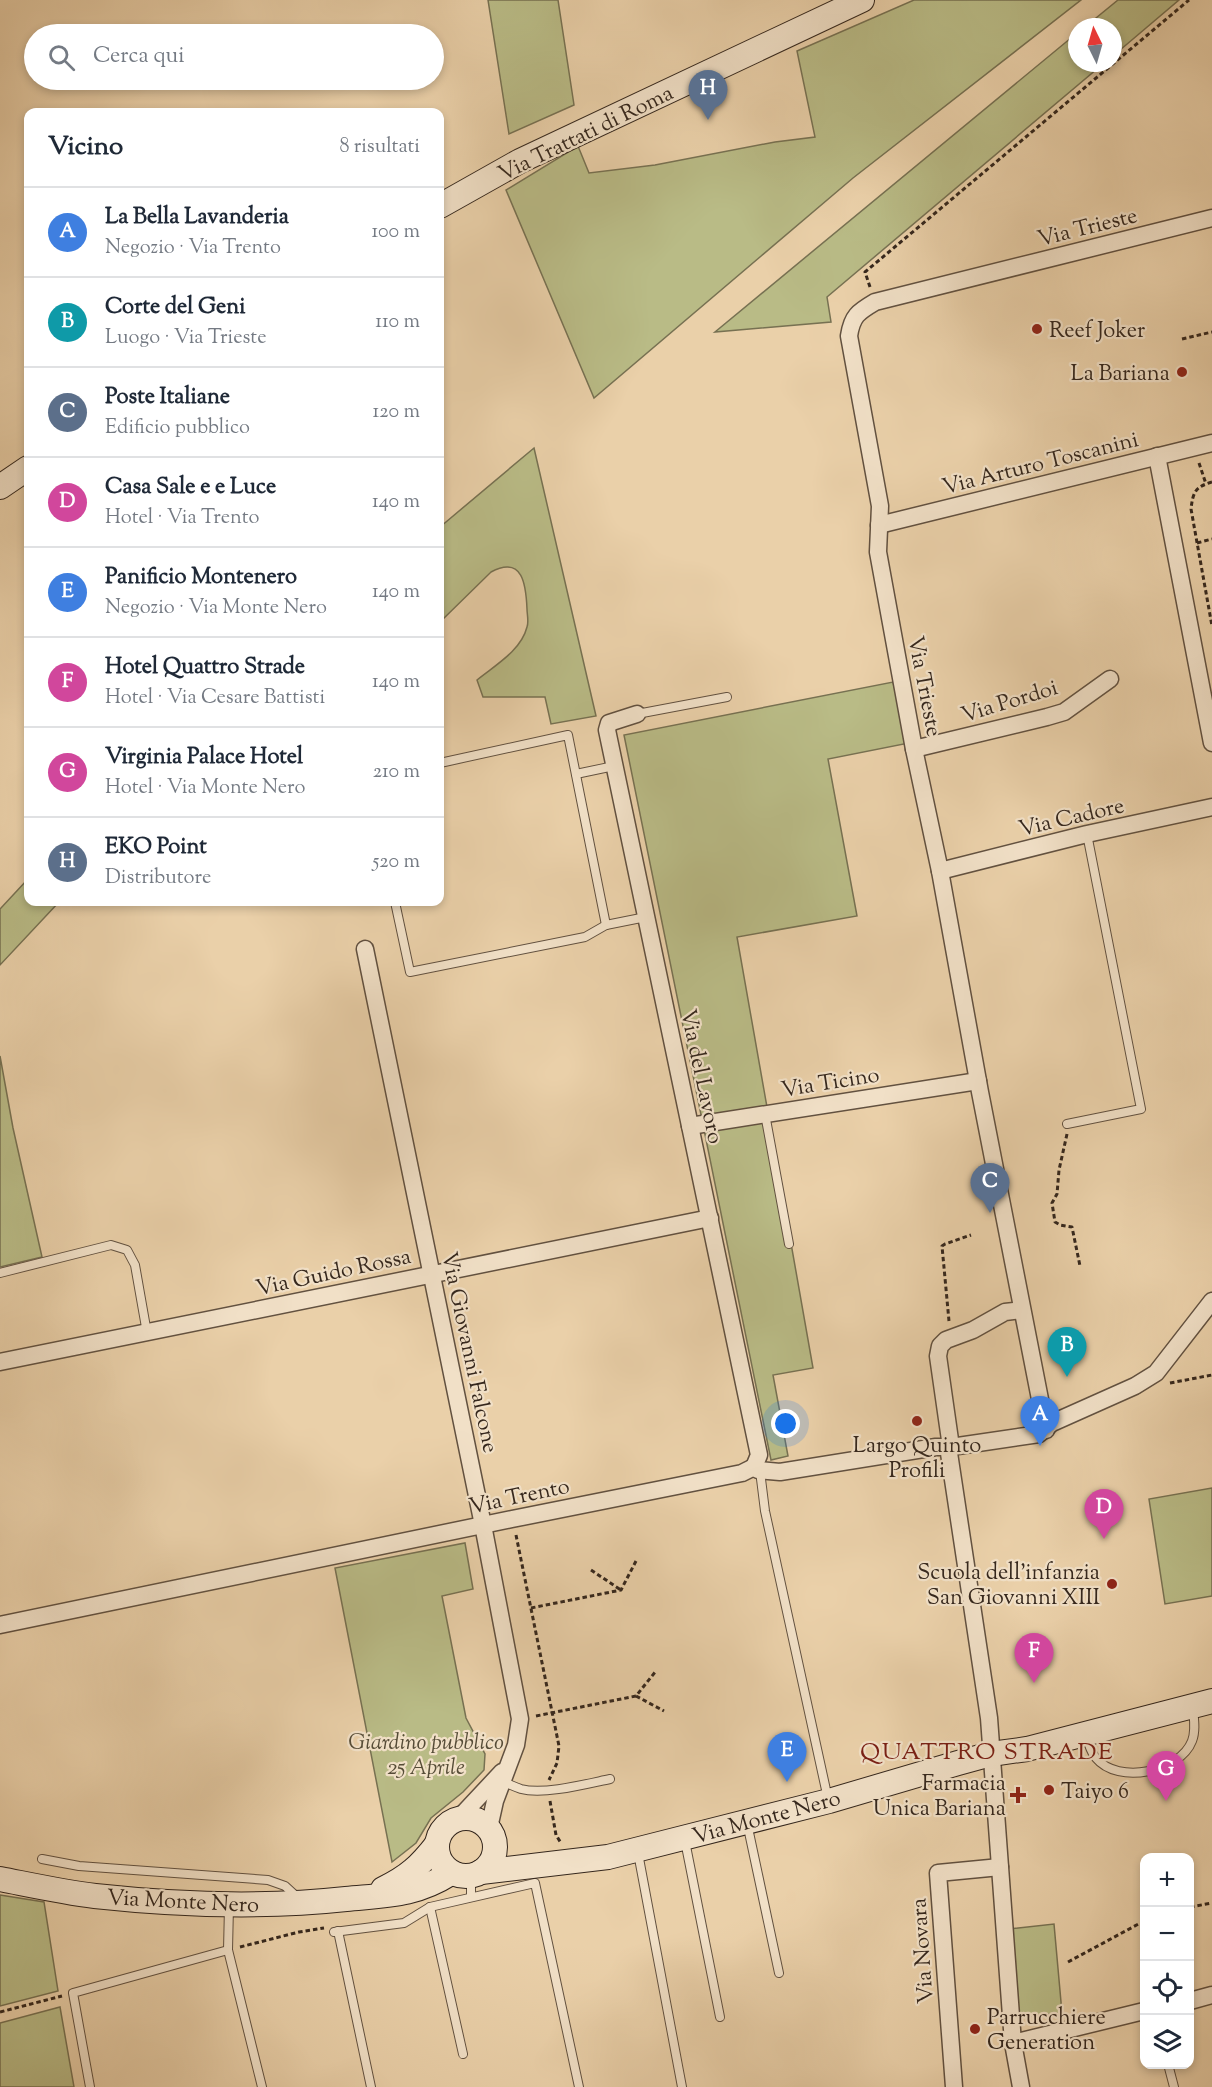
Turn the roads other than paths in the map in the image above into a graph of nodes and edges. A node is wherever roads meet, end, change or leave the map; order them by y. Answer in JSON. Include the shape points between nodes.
{"nodes":[{"id":1,"x":862,"y":0,"type":"edge"},
{"id":2,"x":444,"y":204,"type":"edge"},
{"id":3,"x":1212,"y":218,"type":"edge"},
{"id":4,"x":1212,"y":443,"type":"edge"},
{"id":5,"x":1156,"y":456,"type":"junction"},
{"id":6,"x":24,"y":471,"type":"edge"},
{"id":7,"x":0,"y":487,"type":"edge"},
{"id":8,"x":879,"y":525,"type":"junction"},
{"id":9,"x":1110,"y":679,"type":"dead end"},
{"id":10,"x":727,"y":697,"type":"dead end"},
{"id":11,"x":637,"y":714,"type":"joint"},
{"id":12,"x":1212,"y":742,"type":"edge"},
{"id":13,"x":914,"y":750,"type":"junction"},
{"id":14,"x":444,"y":762,"type":"edge"},
{"id":15,"x":614,"y":766,"type":"junction"},
{"id":16,"x":576,"y":774,"type":"junction"},
{"id":17,"x":1212,"y":807,"type":"edge"},
{"id":18,"x":1087,"y":834,"type":"junction"},
{"id":19,"x":940,"y":871,"type":"junction"},
{"id":20,"x":396,"y":906,"type":"edge"},
{"id":21,"x":646,"y":917,"type":"junction"},
{"id":22,"x":606,"y":925,"type":"junction"},
{"id":23,"x":364,"y":949,"type":"dead end"},
{"id":24,"x":978,"y":1081,"type":"junction"},
{"id":25,"x":765,"y":1114,"type":"junction"},
{"id":26,"x":1067,"y":1124,"type":"road end"},
{"id":27,"x":690,"y":1126,"type":"junction"},
{"id":28,"x":710,"y":1218,"type":"junction"},
{"id":29,"x":789,"y":1244,"type":"dead end"},
{"id":30,"x":0,"y":1273,"type":"edge"},
{"id":31,"x":431,"y":1274,"type":"junction"},
{"id":32,"x":1212,"y":1301,"type":"edge"},
{"id":33,"x":1022,"y":1310,"type":"junction"},
{"id":34,"x":147,"y":1333,"type":"junction"},
{"id":35,"x":0,"y":1362,"type":"edge"},
{"id":36,"x":1046,"y":1430,"type":"junction"},
{"id":37,"x":951,"y":1447,"type":"junction"},
{"id":38,"x":757,"y":1469,"type":"junction"},
{"id":39,"x":483,"y":1525,"type":"junction"},
{"id":40,"x":0,"y":1625,"type":"edge"},
{"id":41,"x":1203,"y":1704,"type":"edge"},
{"id":42,"x":1084,"y":1734,"type":"junction"},
{"id":43,"x":992,"y":1754,"type":"junction"},
{"id":44,"x":508,"y":1765,"type":"junction"},
{"id":45,"x":610,"y":1779,"type":"dead end"},
{"id":46,"x":503,"y":1782,"type":"junction"},
{"id":47,"x":829,"y":1801,"type":"junction"},
{"id":48,"x":459,"y":1818,"type":"junction"},
{"id":49,"x":747,"y":1822,"type":"junction"},
{"id":50,"x":492,"y":1832,"type":"junction"},
{"id":51,"x":684,"y":1838,"type":"junction"},
{"id":52,"x":437,"y":1844,"type":"junction"},
{"id":53,"x":637,"y":1850,"type":"junction"},
{"id":54,"x":565,"y":1855,"type":"junction"},
{"id":55,"x":42,"y":1859,"type":"dead end"},
{"id":56,"x":1000,"y":1867,"type":"junction"},
{"id":57,"x":0,"y":1879,"type":"edge"},
{"id":58,"x":469,"y":1879,"type":"junction"},
{"id":59,"x":368,"y":1897,"type":"junction"},
{"id":60,"x":304,"y":1904,"type":"junction"},
{"id":61,"x":229,"y":1906,"type":"junction"},
{"id":62,"x":430,"y":1907,"type":"junction"},
{"id":63,"x":228,"y":1950,"type":"junction"},
{"id":64,"x":779,"y":1973,"type":"dead end"},
{"id":65,"x":1212,"y":1995,"type":"edge"},
{"id":66,"x":1194,"y":2000,"type":"edge"},
{"id":67,"x":1140,"y":2013,"type":"edge"},
{"id":68,"x":720,"y":2017,"type":"dead end"},
{"id":69,"x":1013,"y":2043,"type":"junction"},
{"id":70,"x":463,"y":2054,"type":"dead end"},
{"id":71,"x":1169,"y":2069,"type":"edge"},
{"id":72,"x":90,"y":2087,"type":"edge"},
{"id":73,"x":262,"y":2087,"type":"edge"},
{"id":74,"x":371,"y":2087,"type":"edge"},
{"id":75,"x":579,"y":2087,"type":"edge"},
{"id":76,"x":682,"y":2087,"type":"edge"},
{"id":77,"x":954,"y":2087,"type":"edge"},
{"id":78,"x":1021,"y":2087,"type":"edge"},
{"id":79,"x":1174,"y":2087,"type":"edge"}],
"edges":[{"from":1,"to":2,"type":"street","name":"Via Trattati di Roma","via":[[520,161]]},
{"from":3,"to":8,"type":"street","name":"Via Trieste","via":[[875,302],[861,310],[851,322],[849,336],[877,484]]},
{"from":4,"to":5,"type":"street","name":"Via Arturo Toscanini"},
{"from":5,"to":8,"type":"street","name":"Via Arturo Toscanini"},
{"from":5,"to":12,"type":"street"},
{"from":6,"to":7,"type":"street"},
{"from":8,"to":13,"type":"street","name":"Via Trieste","via":[[878,552]]},
{"from":9,"to":13,"type":"street","name":"Via Pordoi","via":[[1064,711]]},
{"from":10,"to":11,"type":"lane"},
{"from":11,"to":15,"type":"street","name":"Via del Lavoro","via":[[609,723]]},
{"from":13,"to":19,"type":"street","name":"Via Trieste"},
{"from":14,"to":16,"type":"lane","via":[[568,735]]},
{"from":15,"to":16,"type":"lane"},
{"from":15,"to":21,"type":"street","name":"Via del Lavoro"},
{"from":16,"to":22,"type":"lane"},
{"from":17,"to":18,"type":"street","name":"Via Cadore"},
{"from":18,"to":19,"type":"street","name":"Via Cadore"},
{"from":18,"to":26,"type":"lane","via":[[1141,1109]]},
{"from":19,"to":24,"type":"street","name":"Via Trieste"},
{"from":20,"to":22,"type":"lane","via":[[410,972],[585,937]]},
{"from":21,"to":22,"type":"lane"},
{"from":21,"to":27,"type":"street","name":"Via del Lavoro"},
{"from":23,"to":31,"type":"street","name":"Via Giovanni Falcone"},
{"from":24,"to":25,"type":"street","name":"Via Ticino"},
{"from":24,"to":33,"type":"street","name":"Via Trieste"},
{"from":25,"to":27,"type":"street","name":"Via Ticino"},
{"from":25,"to":29,"type":"lane"},
{"from":27,"to":28,"type":"street","name":"Via del Lavoro"},
{"from":28,"to":31,"type":"street","name":"Via Guido Rossa"},
{"from":28,"to":38,"type":"street","name":"Via del Lavoro","via":[[759,1455]]},
{"from":30,"to":34,"type":"lane","via":[[111,1245],[127,1250],[135,1265]]},
{"from":31,"to":34,"type":"street","name":"Via Guido Rossa"},
{"from":31,"to":39,"type":"street","name":"Via Giovanni Falcone"},
{"from":32,"to":36,"type":"street","name":"Via Trento","via":[[1156,1372],[1135,1386],[1052,1423]]},
{"from":33,"to":36,"type":"street","name":"Via Trieste"},
{"from":33,"to":37,"type":"street","via":[[1005,1312],[953,1337],[938,1350]]},
{"from":34,"to":35,"type":"street","name":"Via Guido Rossa"},
{"from":36,"to":37,"type":"street","name":"Via Trento"},
{"from":37,"to":38,"type":"street","name":"Via Trento","via":[[780,1472]]},
{"from":37,"to":43,"type":"street"},
{"from":38,"to":39,"type":"street","name":"Via Trento"},
{"from":38,"to":47,"type":"lane"},
{"from":39,"to":40,"type":"street","name":"Via Trento"},
{"from":39,"to":44,"type":"street","name":"Via Giovanni Falcone","via":[[520,1719]]},
{"from":41,"to":42,"type":"street","name":"Via Monte Nero"},
{"from":41,"to":42,"type":"lane","via":[[1192,1742],[1175,1760],[1147,1772],[1124,1772],[1109,1767],[1096,1759]]},
{"from":42,"to":43,"type":"street","name":"Via Monte Nero"},
{"from":43,"to":47,"type":"street","name":"Via Monte Nero"},
{"from":43,"to":56,"type":"street"},
{"from":44,"to":46,"type":"street","name":"Via Giovanni Falcone"},
{"from":44,"to":48,"type":"street","name":"Via Giovanni Falcone"},
{"from":45,"to":46,"type":"lane","via":[[548,1789],[522,1789]]},
{"from":46,"to":50,"type":"street","name":"Via Giovanni Falcone","via":[[495,1801]]},
{"from":47,"to":49,"type":"street","name":"Via Monte Nero"},
{"from":48,"to":50,"type":"street","via":[[476,1819]]},
{"from":48,"to":52,"type":"street","via":[[444,1828]]},
{"from":49,"to":51,"type":"street","name":"Via Monte Nero"},
{"from":49,"to":64,"type":"lane"},
{"from":50,"to":54,"type":"street","name":"Via Monte Nero","via":[[514,1851],[539,1860]]},
{"from":50,"to":58,"type":"street","via":[[494,1857],[489,1866]]},
{"from":51,"to":53,"type":"street","name":"Via Monte Nero"},
{"from":51,"to":68,"type":"lane"},
{"from":52,"to":58,"type":"street","via":[[440,1860]]},
{"from":52,"to":59,"type":"street","name":"Via Monte Nero","via":[[403,1879]]},
{"from":53,"to":54,"type":"street","name":"Via Monte Nero","via":[[591,1860]]},
{"from":53,"to":76,"type":"lane"},
{"from":54,"to":58,"type":"street","name":"Via Monte Nero"},
{"from":55,"to":60,"type":"lane","via":[[79,1866],[268,1880],[285,1886]]},
{"from":56,"to":69,"type":"street"},
{"from":56,"to":77,"type":"street","name":"Via Novara","via":[[938,1873]]},
{"from":57,"to":61,"type":"street","name":"Via Monte Nero","via":[[94,1896]]},
{"from":58,"to":59,"type":"street","name":"Via Monte Nero","via":[[438,1881],[391,1896]]},
{"from":58,"to":62,"type":"lane"},
{"from":58,"to":75,"type":"lane","via":[[535,1883]]},
{"from":59,"to":60,"type":"street","name":"Via Monte Nero"},
{"from":60,"to":61,"type":"street","name":"Via Monte Nero"},
{"from":61,"to":63,"type":"lane"},
{"from":62,"to":70,"type":"lane"},
{"from":62,"to":74,"type":"lane","via":[[404,1923],[336,1931]]},
{"from":63,"to":72,"type":"lane","via":[[73,1993]]},
{"from":63,"to":73,"type":"lane"},
{"from":65,"to":66,"type":"street"},
{"from":67,"to":69,"type":"street"},
{"from":69,"to":78,"type":"street"},
{"from":71,"to":79,"type":"lane"}]}
